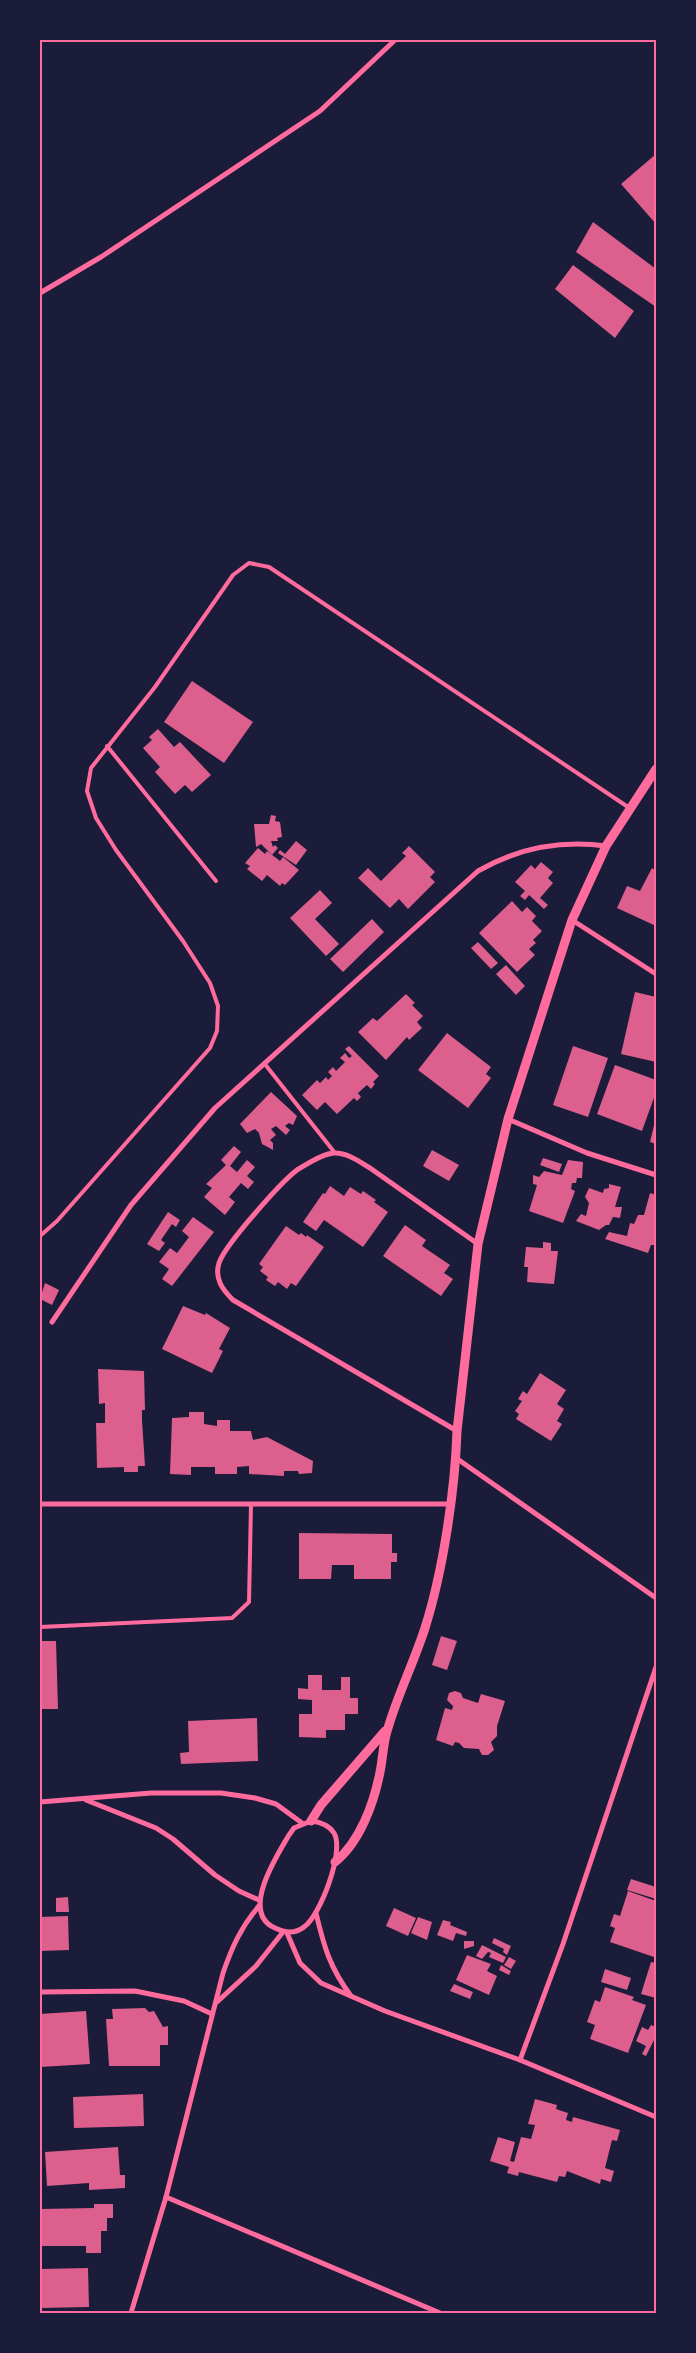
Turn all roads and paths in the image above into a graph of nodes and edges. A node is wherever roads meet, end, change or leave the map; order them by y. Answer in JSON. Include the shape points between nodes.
{"nodes":[{"id":1,"x":395,"y":40,"type":"edge"},
{"id":2,"x":40,"y":294,"type":"edge"},
{"id":3,"x":107,"y":746,"type":"junction"},
{"id":4,"x":656,"y":769,"type":"edge"},
{"id":5,"x":631,"y":809,"type":"junction"},
{"id":6,"x":606,"y":846,"type":"junction"},
{"id":7,"x":216,"y":881,"type":"dead end"},
{"id":8,"x":572,"y":920,"type":"junction"},
{"id":9,"x":656,"y":974,"type":"edge"},
{"id":10,"x":264,"y":1063,"type":"junction"},
{"id":11,"x":508,"y":1119,"type":"junction"},
{"id":12,"x":335,"y":1153,"type":"junction"},
{"id":13,"x":656,"y":1175,"type":"edge"},
{"id":14,"x":40,"y":1236,"type":"edge"},
{"id":15,"x":478,"y":1244,"type":"junction"},
{"id":16,"x":52,"y":1322,"type":"dead end"},
{"id":17,"x":456,"y":1431,"type":"junction"},
{"id":18,"x":456,"y":1458,"type":"junction"},
{"id":19,"x":40,"y":1504,"type":"edge"},
{"id":20,"x":251,"y":1504,"type":"junction"},
{"id":21,"x":450,"y":1504,"type":"junction"},
{"id":22,"x":656,"y":1598,"type":"edge"},
{"id":23,"x":40,"y":1627,"type":"edge"},
{"id":24,"x":656,"y":1667,"type":"edge"},
{"id":25,"x":387,"y":1729,"type":"junction"},
{"id":26,"x":83,"y":1799,"type":"junction"},
{"id":27,"x":40,"y":1802,"type":"edge"},
{"id":28,"x":306,"y":1822,"type":"junction"},
{"id":29,"x":335,"y":1862,"type":"junction"},
{"id":30,"x":259,"y":1903,"type":"junction"},
{"id":31,"x":316,"y":1913,"type":"junction"},
{"id":32,"x":285,"y":1932,"type":"junction"},
{"id":33,"x":40,"y":1992,"type":"edge"},
{"id":34,"x":353,"y":1998,"type":"junction"},
{"id":35,"x":217,"y":2002,"type":"junction"},
{"id":36,"x":212,"y":2014,"type":"junction"},
{"id":37,"x":520,"y":2060,"type":"junction"},
{"id":38,"x":656,"y":2117,"type":"edge"},
{"id":39,"x":166,"y":2197,"type":"junction"},
{"id":40,"x":131,"y":2313,"type":"edge"},
{"id":41,"x":440,"y":2313,"type":"edge"}],
"edges":[{"from":1,"to":2,"type":"street","via":[[320,111]]},
{"from":3,"to":5,"type":"lane","via":[[155,687],[233,575],[249,563],[269,567]]},
{"from":3,"to":7,"type":"lane"},
{"from":3,"to":14,"type":"lane","via":[[91,768],[87,792],[96,818],[210,983],[218,1006],[217,1031],[210,1048],[57,1221]]},
{"from":4,"to":5,"type":"street"},
{"from":5,"to":6,"type":"street"},
{"from":6,"to":8,"type":"street"},
{"from":6,"to":10,"type":"street","via":[[536,847],[502,857],[478,871]]},
{"from":8,"to":9,"type":"street"},
{"from":8,"to":11,"type":"street"},
{"from":10,"to":12,"type":"lane"},
{"from":10,"to":16,"type":"street","via":[[215,1108],[131,1205]]},
{"from":11,"to":13,"type":"street","via":[[587,1153]]},
{"from":11,"to":15,"type":"street"},
{"from":12,"to":15,"type":"street","via":[[352,1157]]},
{"from":12,"to":17,"type":"street","via":[[296,1171],[229,1245],[219,1263],[218,1277],[222,1289],[232,1300]]},
{"from":15,"to":17,"type":"street"},
{"from":17,"to":18,"type":"street"},
{"from":18,"to":21,"type":"street"},
{"from":18,"to":22,"type":"street"},
{"from":19,"to":20,"type":"street"},
{"from":20,"to":21,"type":"street"},
{"from":20,"to":23,"type":"lane","via":[[249,1602],[232,1618]]},
{"from":21,"to":25,"type":"street","via":[[425,1627]]},
{"from":24,"to":37,"type":"street","via":[[564,1944]]},
{"from":25,"to":28,"type":"street"},
{"from":25,"to":29,"type":"street","via":[[373,1799],[346,1854]]},
{"from":26,"to":27,"type":"street"},
{"from":26,"to":28,"type":"street","via":[[184,1791],[221,1793],[276,1804]]},
{"from":26,"to":30,"type":"street","via":[[173,1838],[215,1875]]},
{"from":28,"to":29,"type":"street","via":[[326,1825],[334,1833]]},
{"from":28,"to":30,"type":"street","via":[[294,1828],[283,1845]]},
{"from":29,"to":31,"type":"street"},
{"from":30,"to":32,"type":"street","via":[[266,1923]]},
{"from":30,"to":35,"type":"street","via":[[236,1939],[223,1973]]},
{"from":31,"to":32,"type":"street","via":[[306,1927]]},
{"from":31,"to":34,"type":"street","via":[[336,1977]]},
{"from":32,"to":34,"type":"street","via":[[308,1973]]},
{"from":32,"to":35,"type":"street","via":[[256,1966]]},
{"from":33,"to":36,"type":"street","via":[[135,1991],[177,1999]]},
{"from":34,"to":37,"type":"street"},
{"from":35,"to":36,"type":"street"},
{"from":36,"to":39,"type":"street"},
{"from":37,"to":38,"type":"street"},
{"from":39,"to":40,"type":"street"},
{"from":39,"to":41,"type":"street"}]}
